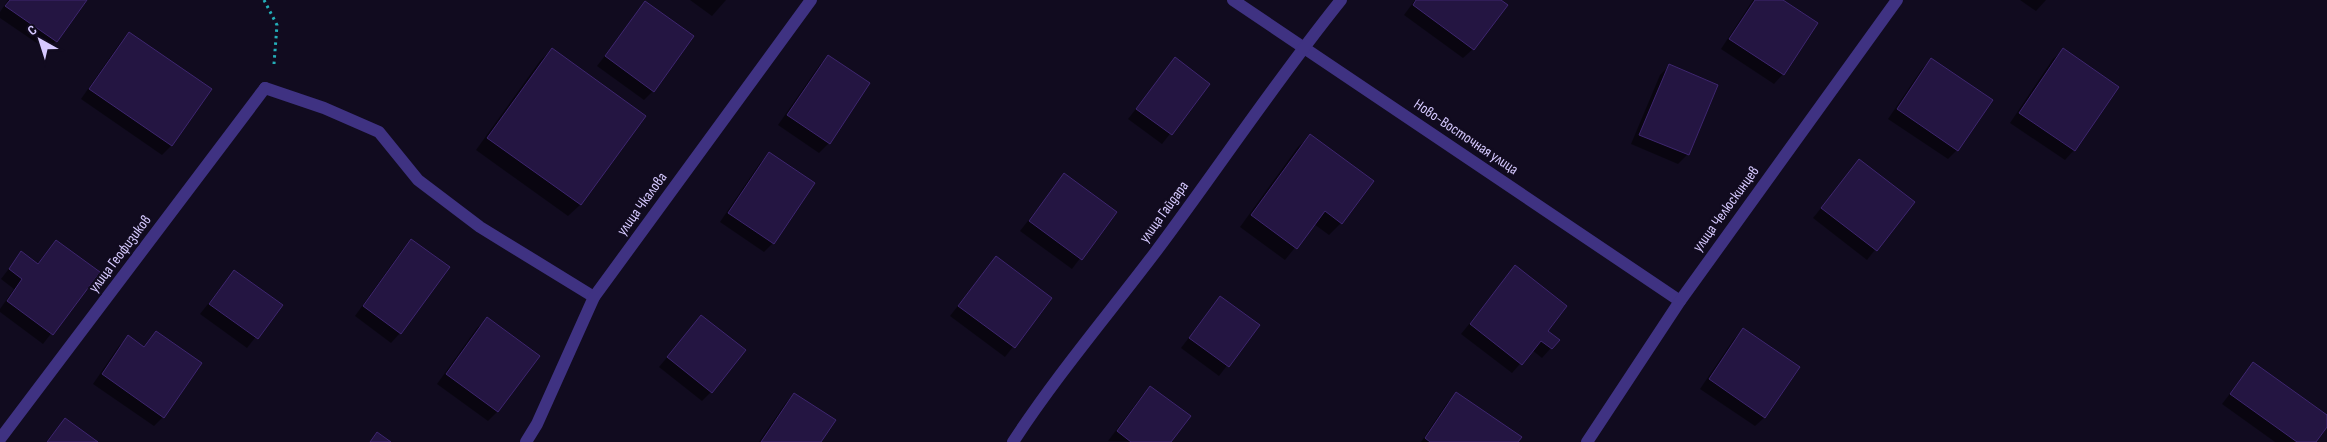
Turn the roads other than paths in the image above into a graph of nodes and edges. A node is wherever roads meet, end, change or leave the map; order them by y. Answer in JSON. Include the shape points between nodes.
{"nodes":[{"id":1,"x":811,"y":0,"type":"edge"},
{"id":2,"x":1233,"y":0,"type":"edge"},
{"id":3,"x":1341,"y":0,"type":"edge"},
{"id":4,"x":1898,"y":0,"type":"edge"},
{"id":5,"x":1303,"y":47,"type":"junction"},
{"id":6,"x":594,"y":297,"type":"junction"},
{"id":7,"x":1680,"y":300,"type":"junction"},
{"id":8,"x":0,"y":439,"type":"edge"},
{"id":9,"x":526,"y":442,"type":"edge"},
{"id":10,"x":1013,"y":442,"type":"edge"},
{"id":11,"x":1587,"y":442,"type":"edge"}],
"edges":[{"from":1,"to":6,"type":"street","name":"улица Чкалова"},
{"from":2,"to":5,"type":"street","name":"Ново-Восточная улица"},
{"from":3,"to":5,"type":"street","name":"улица Гайдара"},
{"from":4,"to":7,"type":"street","name":"улица Челюскинцев"},
{"from":5,"to":7,"type":"street","name":"Ново-Восточная улица"},
{"from":5,"to":10,"type":"street","name":"улица Гайдара","via":[[1155,253]]},
{"from":6,"to":8,"type":"street","name":"улица Геофизиков","via":[[480,227],[418,180],[379,132],[324,108],[265,88]]},
{"from":6,"to":9,"type":"street","name":"улица Чкалова"},
{"from":7,"to":11,"type":"street","name":"улица Челюскинцев"}]}
